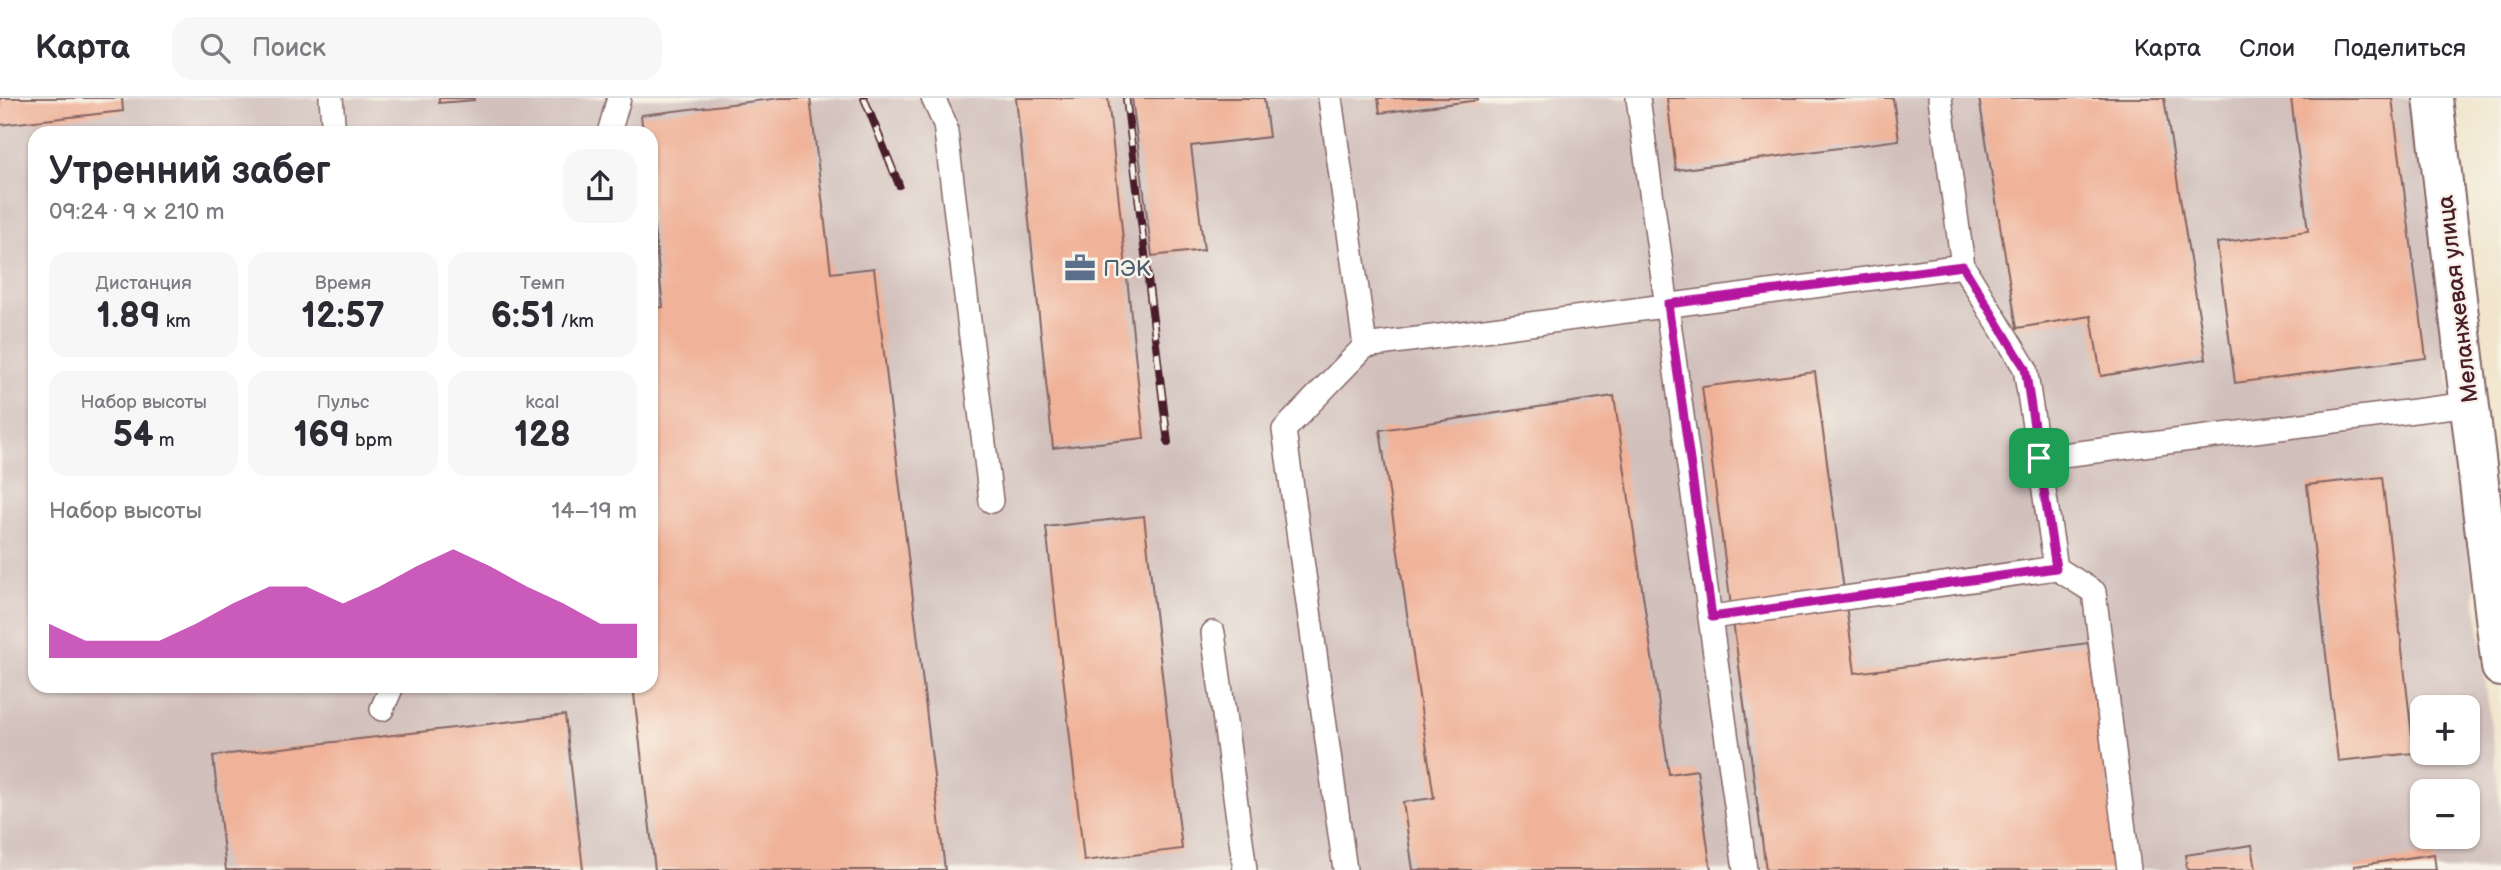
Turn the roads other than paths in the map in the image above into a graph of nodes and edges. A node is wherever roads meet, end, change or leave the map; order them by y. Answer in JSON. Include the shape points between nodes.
{"nodes":[{"id":1,"x":331,"y":98,"type":"edge"},
{"id":2,"x":619,"y":98,"type":"edge"},
{"id":3,"x":933,"y":98,"type":"edge"},
{"id":4,"x":1330,"y":98,"type":"edge"},
{"id":5,"x":1638,"y":98,"type":"edge"},
{"id":6,"x":1940,"y":98,"type":"edge"},
{"id":7,"x":2433,"y":98,"type":"edge"},
{"id":8,"x":333,"y":126,"type":"edge"},
{"id":9,"x":611,"y":126,"type":"edge"},
{"id":10,"x":1963,"y":266,"type":"junction"},
{"id":11,"x":1668,"y":304,"type":"junction"},
{"id":12,"x":1365,"y":346,"type":"junction"},
{"id":13,"x":2470,"y":404,"type":"junction"},
{"id":14,"x":2039,"y":458,"type":"junction"},
{"id":15,"x":991,"y":501,"type":"dead end"},
{"id":16,"x":2056,"y":568,"type":"junction"},
{"id":17,"x":1712,"y":617,"type":"junction"},
{"id":18,"x":1213,"y":632,"type":"dead end"},
{"id":19,"x":2501,"y":667,"type":"edge"},
{"id":20,"x":389,"y":693,"type":"edge"},
{"id":21,"x":382,"y":709,"type":"dead end"},
{"id":22,"x":1245,"y":870,"type":"edge"},
{"id":23,"x":1345,"y":870,"type":"edge"},
{"id":24,"x":1745,"y":870,"type":"edge"},
{"id":25,"x":2129,"y":870,"type":"edge"}],
"edges":[{"from":1,"to":8,"type":"lane"},
{"from":2,"to":9,"type":"lane"},
{"from":3,"to":15,"type":"lane","via":[[945,124]]},
{"from":4,"to":12,"type":"lane"},
{"from":5,"to":11,"type":"lane"},
{"from":6,"to":10,"type":"lane"},
{"from":7,"to":13,"type":"street","name":"Меланжевая улица"},
{"from":10,"to":11,"type":"lane"},
{"from":10,"to":14,"type":"lane","via":[[2025,368]]},
{"from":11,"to":12,"type":"lane"},
{"from":11,"to":17,"type":"lane"},
{"from":12,"to":23,"type":"lane","via":[[1284,430]]},
{"from":13,"to":14,"type":"lane"},
{"from":13,"to":19,"type":"street","name":"Меланжевая улица"},
{"from":14,"to":16,"type":"lane"},
{"from":16,"to":17,"type":"lane"},
{"from":16,"to":25,"type":"lane","via":[[2094,592]]},
{"from":17,"to":24,"type":"lane"},
{"from":18,"to":22,"type":"lane"},
{"from":20,"to":21,"type":"lane"}]}
